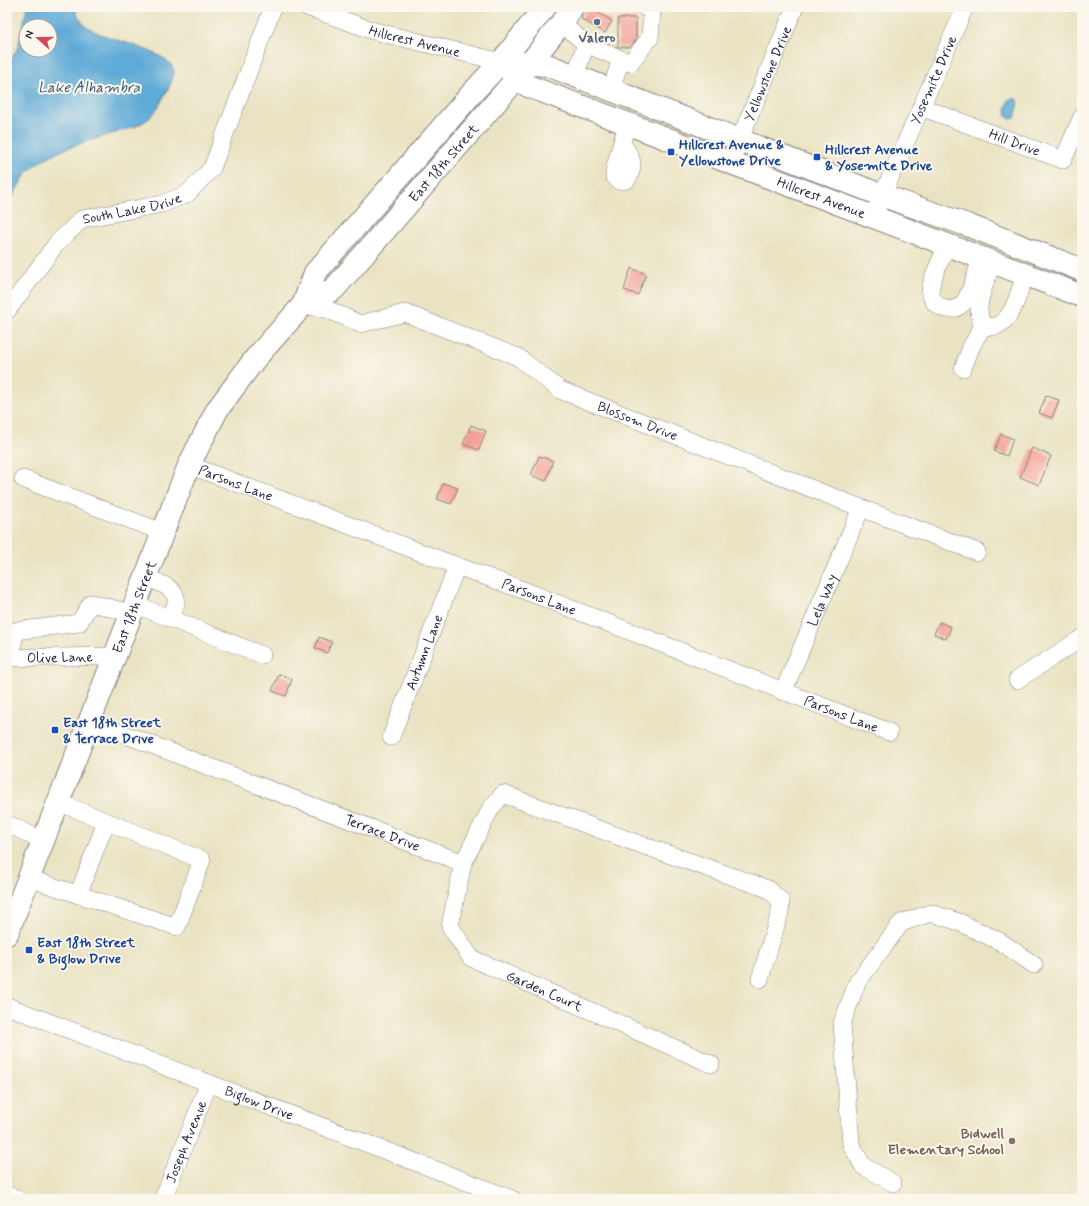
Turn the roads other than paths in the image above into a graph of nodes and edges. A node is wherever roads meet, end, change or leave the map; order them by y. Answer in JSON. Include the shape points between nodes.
{"nodes":[{"id":1,"x":273,"y":7,"type":"edge"},
{"id":2,"x":307,"y":7,"type":"edge"},
{"id":3,"x":545,"y":7,"type":"edge"},
{"id":4,"x":644,"y":7,"type":"edge"},
{"id":5,"x":795,"y":7,"type":"edge"},
{"id":6,"x":965,"y":7,"type":"edge"},
{"id":7,"x":566,"y":15,"type":"edge"},
{"id":8,"x":586,"y":44,"type":"junction"},
{"id":9,"x":621,"y":59,"type":"junction"},
{"id":10,"x":501,"y":62,"type":"junction"},
{"id":11,"x":524,"y":70,"type":"junction"},
{"id":12,"x":575,"y":76,"type":"junction"},
{"id":13,"x":611,"y":90,"type":"junction"},
{"id":14,"x":921,"y":107,"type":"junction"},
{"id":15,"x":1082,"y":117,"type":"edge"},
{"id":16,"x":627,"y":124,"type":"junction"},
{"id":17,"x":740,"y":139,"type":"junction"},
{"id":18,"x":622,"y":144,"type":"dead end"},
{"id":19,"x":730,"y":163,"type":"junction"},
{"id":20,"x":881,"y":195,"type":"junction"},
{"id":21,"x":873,"y":217,"type":"junction"},
{"id":22,"x":947,"y":245,"type":"junction"},
{"id":23,"x":987,"y":260,"type":"junction"},
{"id":24,"x":1082,"y":270,"type":"edge"},
{"id":25,"x":1025,"y":275,"type":"junction"},
{"id":26,"x":1082,"y":296,"type":"edge"},
{"id":27,"x":303,"y":305,"type":"junction"},
{"id":28,"x":7,"y":311,"type":"edge"},
{"id":29,"x":983,"y":326,"type":"junction"},
{"id":30,"x":963,"y":368,"type":"dead end"},
{"id":31,"x":189,"y":464,"type":"junction"},
{"id":32,"x":23,"y":479,"type":"dead end"},
{"id":33,"x":861,"y":508,"type":"junction"},
{"id":34,"x":162,"y":532,"type":"junction"},
{"id":35,"x":977,"y":552,"type":"dead end"},
{"id":36,"x":457,"y":566,"type":"junction"},
{"id":37,"x":145,"y":577,"type":"junction"},
{"id":38,"x":132,"y":609,"type":"junction"},
{"id":39,"x":170,"y":618,"type":"junction"},
{"id":40,"x":1082,"y":638,"type":"edge"},
{"id":41,"x":262,"y":655,"type":"dead end"},
{"id":42,"x":114,"y":656,"type":"junction"},
{"id":43,"x":9,"y":658,"type":"edge"},
{"id":44,"x":1017,"y":680,"type":"dead end"},
{"id":45,"x":784,"y":692,"type":"junction"},
{"id":46,"x":89,"y":721,"type":"junction"},
{"id":47,"x":889,"y":732,"type":"dead end"},
{"id":48,"x":391,"y":737,"type":"dead end"},
{"id":49,"x":58,"y":802,"type":"junction"},
{"id":50,"x":106,"y":822,"type":"junction"},
{"id":51,"x":10,"y":826,"type":"dead end"},
{"id":52,"x":43,"y":841,"type":"junction"},
{"id":53,"x":463,"y":863,"type":"junction"},
{"id":54,"x":28,"y":878,"type":"junction"},
{"id":55,"x":78,"y":895,"type":"junction"},
{"id":56,"x":7,"y":934,"type":"edge"},
{"id":57,"x":1034,"y":965,"type":"dead end"},
{"id":58,"x":760,"y":979,"type":"dead end"},
{"id":59,"x":7,"y":1006,"type":"edge"},
{"id":60,"x":711,"y":1064,"type":"dead end"},
{"id":61,"x":209,"y":1083,"type":"junction"},
{"id":62,"x":893,"y":1183,"type":"dead end"},
{"id":63,"x":7,"y":1195,"type":"edge"},
{"id":64,"x":17,"y":1199,"type":"edge"},
{"id":65,"x":163,"y":1199,"type":"edge"},
{"id":66,"x":512,"y":1199,"type":"edge"}],
"edges":[{"from":1,"to":28,"type":"street","name":"South Lake Drive","via":[[212,168],[187,194],[162,204],[82,219],[57,243]]},
{"from":2,"to":10,"type":"street","name":"Hillcrest Avenue","via":[[374,31]]},
{"from":3,"to":10,"type":"main road","name":"East 18th Street"},
{"from":4,"to":9,"type":"street","via":[[652,11],[650,38],[630,63]]},
{"from":5,"to":17,"type":"street","name":"Yellowstone Drive"},
{"from":6,"to":14,"type":"street","name":"Yosemite Drive"},
{"from":7,"to":8,"type":"street"},
{"from":7,"to":11,"type":"main road","name":"East 18th Street"},
{"from":8,"to":9,"type":"street"},
{"from":8,"to":12,"type":"street"},
{"from":9,"to":13,"type":"street"},
{"from":10,"to":11,"type":"main road","name":"Hillcrest Avenue"},
{"from":10,"to":27,"type":"main road","name":"East 18th Street","via":[[315,273]]},
{"from":11,"to":12,"type":"main road","name":"Hillcrest Avenue","via":[[547,64]]},
{"from":11,"to":16,"type":"main road","name":"Hillcrest Avenue","via":[[528,86]]},
{"from":11,"to":27,"type":"main road","name":"East 18th Street","via":[[334,289]]},
{"from":12,"to":13,"type":"main road","name":"Hillcrest Avenue"},
{"from":13,"to":17,"type":"main road","name":"Hillcrest Avenue"},
{"from":14,"to":15,"type":"street","name":"Hill Drive","via":[[1063,160]]},
{"from":14,"to":20,"type":"street","name":"Yosemite Drive"},
{"from":16,"to":18,"type":"street"},
{"from":16,"to":19,"type":"main road","name":"Hillcrest Avenue"},
{"from":17,"to":19,"type":"street","name":"Yellowstone Drive"},
{"from":17,"to":20,"type":"main road","name":"Hillcrest Avenue"},
{"from":19,"to":21,"type":"main road","name":"Hillcrest Avenue"},
{"from":20,"to":21,"type":"street","name":"Yosemite Drive"},
{"from":20,"to":24,"type":"main road","name":"Hillcrest Avenue"},
{"from":21,"to":22,"type":"main road","name":"Hillcrest Avenue"},
{"from":22,"to":23,"type":"main road","name":"Hillcrest Avenue"},
{"from":22,"to":23,"type":"street","via":[[930,286],[934,300],[944,308],[958,308],[966,299]]},
{"from":23,"to":25,"type":"main road","name":"Hillcrest Avenue"},
{"from":23,"to":29,"type":"street","via":[[978,306]]},
{"from":25,"to":26,"type":"main road","name":"Hillcrest Avenue"},
{"from":25,"to":29,"type":"street","via":[[1007,320],[995,326]]},
{"from":27,"to":31,"type":"main road","name":"East 18th Street","via":[[254,360],[217,410]]},
{"from":27,"to":33,"type":"street","name":"Blossom Drive","via":[[329,310],[360,324],[405,313],[518,357],[560,390]]},
{"from":29,"to":30,"type":"street"},
{"from":31,"to":34,"type":"main road","name":"East 18th Street"},
{"from":31,"to":36,"type":"street","name":"Parsons Lane"},
{"from":32,"to":34,"type":"street"},
{"from":33,"to":35,"type":"street","name":"Blossom Drive"},
{"from":33,"to":45,"type":"street","name":"Lela Way"},
{"from":34,"to":37,"type":"main road","name":"East 18th Street"},
{"from":36,"to":45,"type":"street","name":"Parsons Lane"},
{"from":36,"to":48,"type":"street","name":"Autumn Lane"},
{"from":37,"to":38,"type":"main road","name":"East 18th Street"},
{"from":37,"to":39,"type":"street","via":[[170,588],[175,595],[176,603]]},
{"from":38,"to":39,"type":"street"},
{"from":38,"to":42,"type":"main road","name":"East 18th Street"},
{"from":38,"to":43,"type":"street","via":[[91,603],[79,623],[15,631]]},
{"from":39,"to":41,"type":"street"},
{"from":40,"to":44,"type":"street"},
{"from":42,"to":43,"type":"street","name":"Olive Lane"},
{"from":42,"to":46,"type":"main road","name":"East 18th Street"},
{"from":45,"to":47,"type":"street","name":"Parsons Lane"},
{"from":46,"to":49,"type":"main road","name":"East 18th Street"},
{"from":46,"to":53,"type":"street","name":"Terrace Drive"},
{"from":49,"to":50,"type":"street"},
{"from":49,"to":52,"type":"main road","name":"East 18th Street"},
{"from":50,"to":55,"type":"street"},
{"from":50,"to":55,"type":"street","via":[[202,860],[177,927]]},
{"from":51,"to":52,"type":"street"},
{"from":52,"to":54,"type":"main road","name":"East 18th Street"},
{"from":53,"to":58,"type":"street","via":[[491,808],[503,794],[768,889],[781,901]]},
{"from":53,"to":60,"type":"street","name":"Garden Court","via":[[450,926],[470,958]]},
{"from":54,"to":55,"type":"street"},
{"from":54,"to":56,"type":"main road","name":"East 18th Street"},
{"from":57,"to":62,"type":"street","via":[[1001,942],[959,922],[931,913],[901,923],[857,984],[842,1023],[851,1144],[863,1166]]},
{"from":59,"to":61,"type":"street","name":"Biglow Drive"},
{"from":61,"to":65,"type":"street","name":"Joseph Avenue"},
{"from":61,"to":66,"type":"street","name":"Biglow Drive"},
{"from":63,"to":64,"type":"street"}]}
